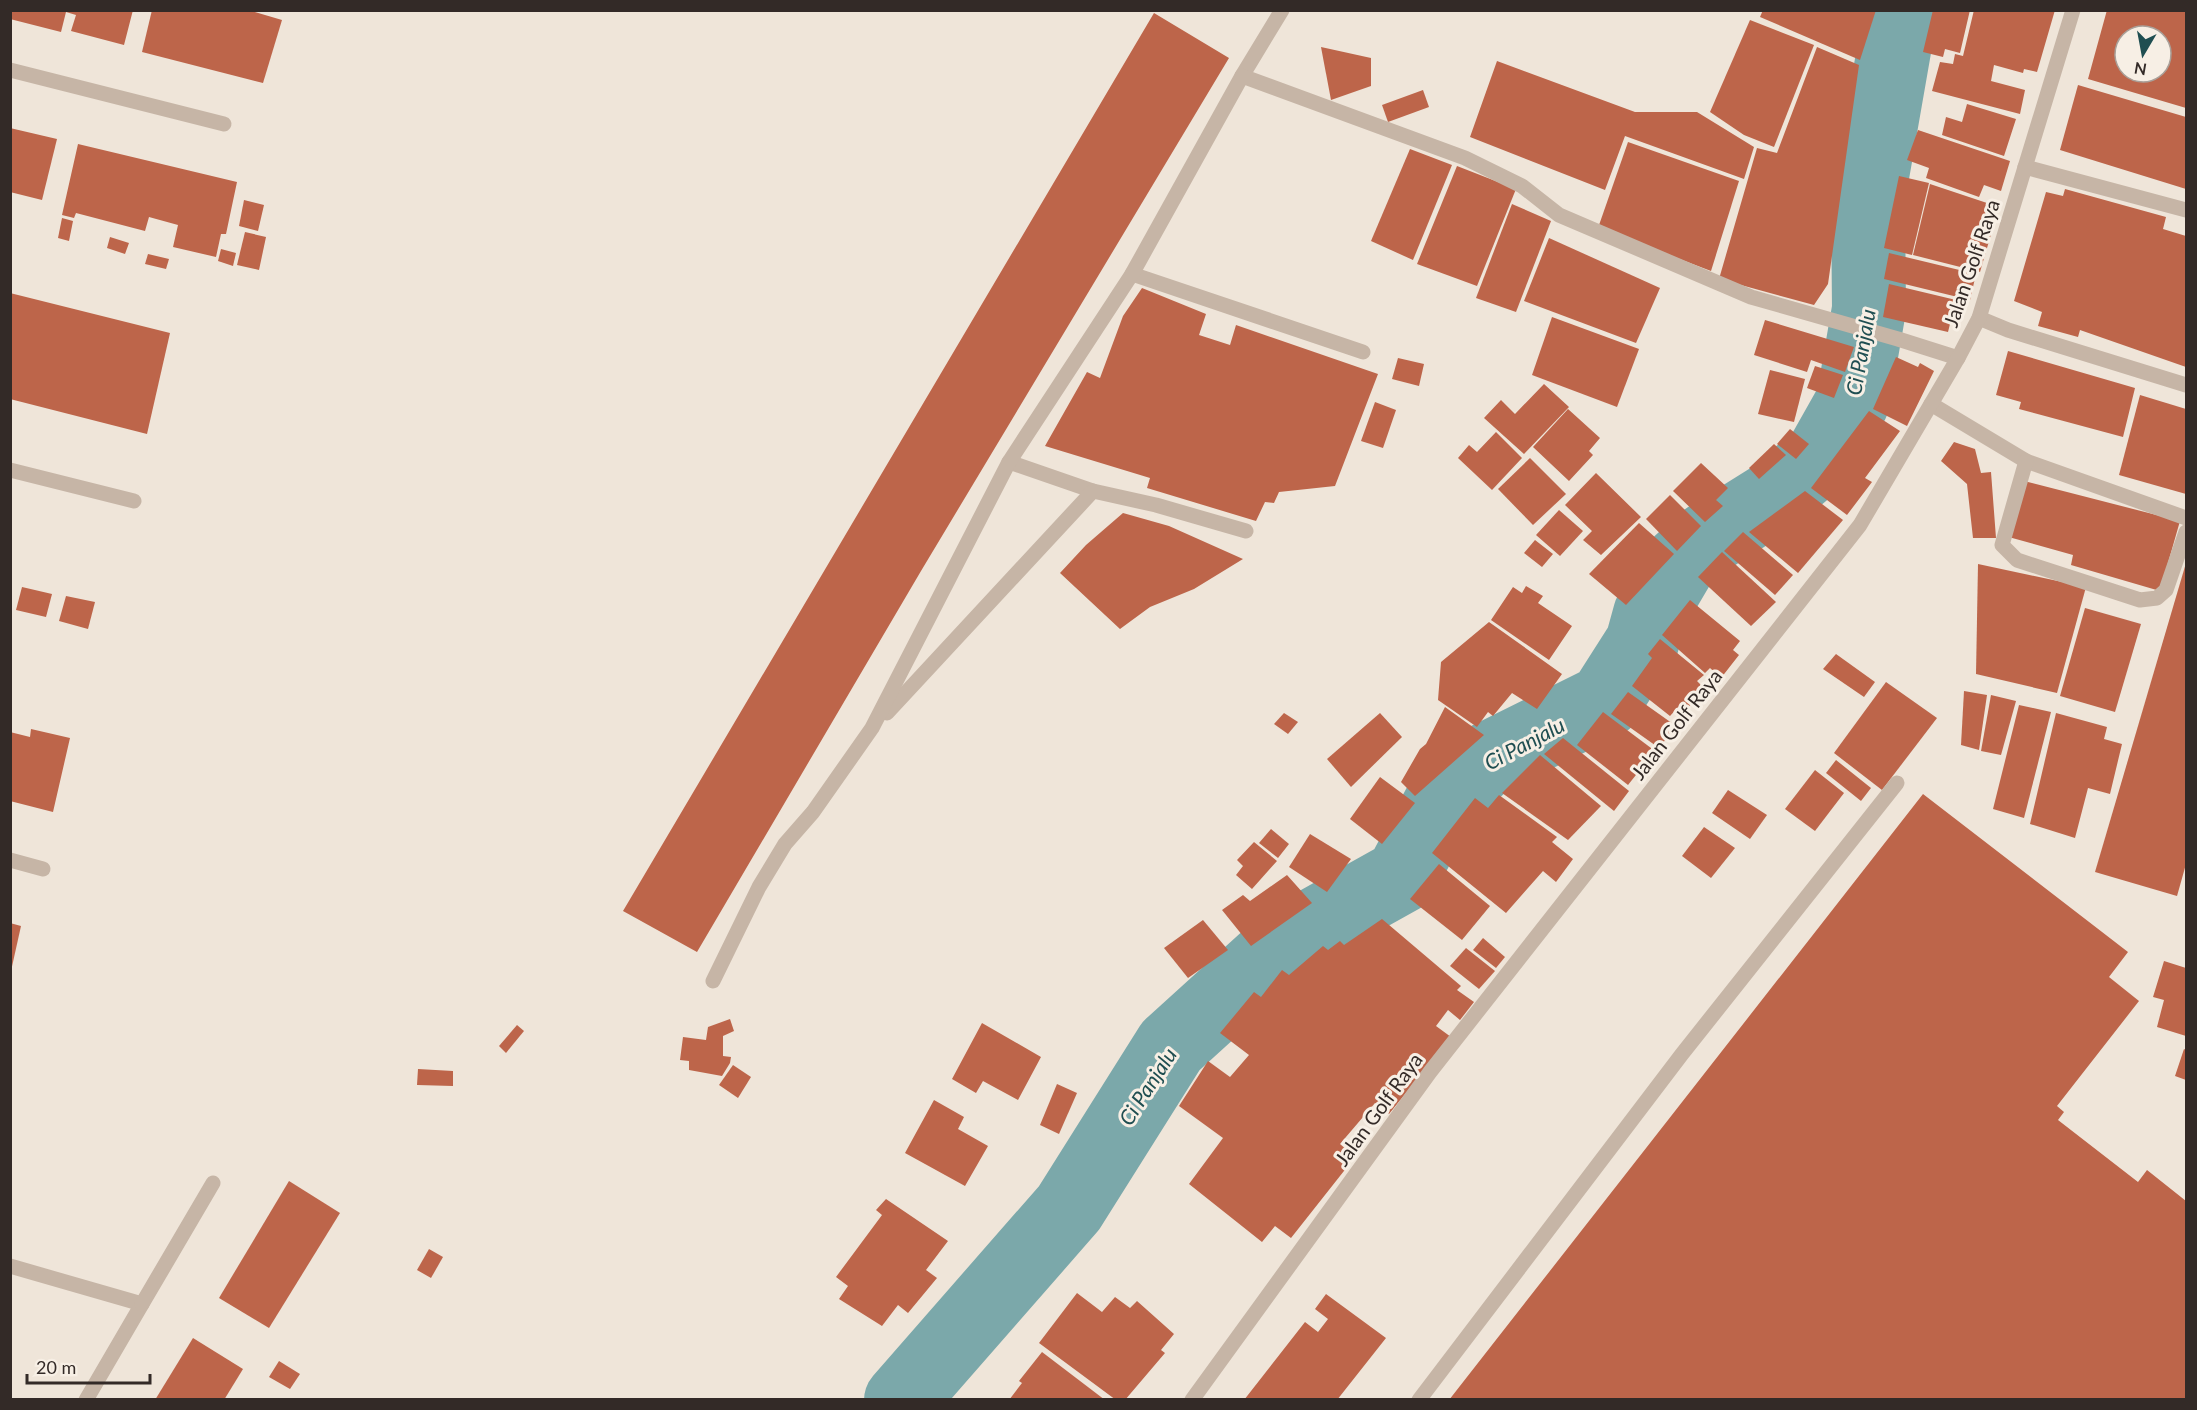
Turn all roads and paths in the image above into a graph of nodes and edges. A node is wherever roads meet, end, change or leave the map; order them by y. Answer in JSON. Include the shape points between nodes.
{"nodes":[{"id":1,"x":1282,"y":10,"type":"edge"},
{"id":2,"x":2073,"y":10,"type":"edge"},
{"id":3,"x":10,"y":70,"type":"edge"},
{"id":4,"x":1242,"y":76,"type":"junction"},
{"id":5,"x":224,"y":124,"type":"dead end"},
{"id":6,"x":2025,"y":167,"type":"junction"},
{"id":7,"x":2187,"y":210,"type":"edge"},
{"id":8,"x":1132,"y":274,"type":"junction"},
{"id":9,"x":1979,"y":318,"type":"junction"},
{"id":10,"x":1363,"y":352,"type":"dead end"},
{"id":11,"x":1958,"y":358,"type":"junction"},
{"id":12,"x":2187,"y":385,"type":"edge"},
{"id":13,"x":1931,"y":404,"type":"junction"},
{"id":14,"x":2026,"y":460,"type":"junction"},
{"id":15,"x":1009,"y":462,"type":"junction"},
{"id":16,"x":10,"y":470,"type":"edge"},
{"id":17,"x":1093,"y":491,"type":"junction"},
{"id":18,"x":134,"y":501,"type":"dead end"},
{"id":19,"x":2187,"y":518,"type":"edge"},
{"id":20,"x":1246,"y":531,"type":"dead end"},
{"id":21,"x":2187,"y":532,"type":"edge"},
{"id":22,"x":872,"y":728,"type":"junction"},
{"id":23,"x":1898,"y":783,"type":"dead end"},
{"id":24,"x":10,"y":860,"type":"edge"},
{"id":25,"x":43,"y":868,"type":"dead end"},
{"id":26,"x":713,"y":981,"type":"dead end"},
{"id":27,"x":213,"y":1183,"type":"dead end"},
{"id":28,"x":10,"y":1266,"type":"edge"},
{"id":29,"x":142,"y":1304,"type":"junction"},
{"id":30,"x":86,"y":1400,"type":"edge"},
{"id":31,"x":1191,"y":1400,"type":"edge"},
{"id":32,"x":1419,"y":1400,"type":"edge"}],
"edges":[{"from":1,"to":4,"type":"street"},
{"from":2,"to":6,"type":"street","name":"Jalan Golf Raya"},
{"from":3,"to":5,"type":"street"},
{"from":4,"to":8,"type":"street"},
{"from":4,"to":11,"type":"street","via":[[1465,158],[1522,186],[1559,215],[1751,297]]},
{"from":6,"to":7,"type":"street"},
{"from":6,"to":9,"type":"street","name":"Jalan Golf Raya"},
{"from":8,"to":10,"type":"street"},
{"from":8,"to":15,"type":"street"},
{"from":9,"to":11,"type":"street","name":"Jalan Golf Raya"},
{"from":9,"to":12,"type":"street"},
{"from":11,"to":13,"type":"street","name":"Jalan Golf Raya"},
{"from":13,"to":14,"type":"street"},
{"from":13,"to":31,"type":"street","name":"Jalan Golf Raya","via":[[1860,525],[1430,1072]]},
{"from":14,"to":19,"type":"street"},
{"from":14,"to":21,"type":"street","via":[[2002,545],[2017,560],[2140,600],[2157,598],[2166,590]]},
{"from":15,"to":17,"type":"street"},
{"from":15,"to":22,"type":"street"},
{"from":16,"to":18,"type":"street"},
{"from":17,"to":20,"type":"street"},
{"from":17,"to":22,"type":"street"},
{"from":22,"to":26,"type":"street","via":[[813,812],[785,844],[759,887]]},
{"from":23,"to":32,"type":"street","via":[[1682,1054]]},
{"from":24,"to":25,"type":"street"},
{"from":27,"to":29,"type":"street"},
{"from":28,"to":29,"type":"street"},
{"from":29,"to":30,"type":"street"}]}
